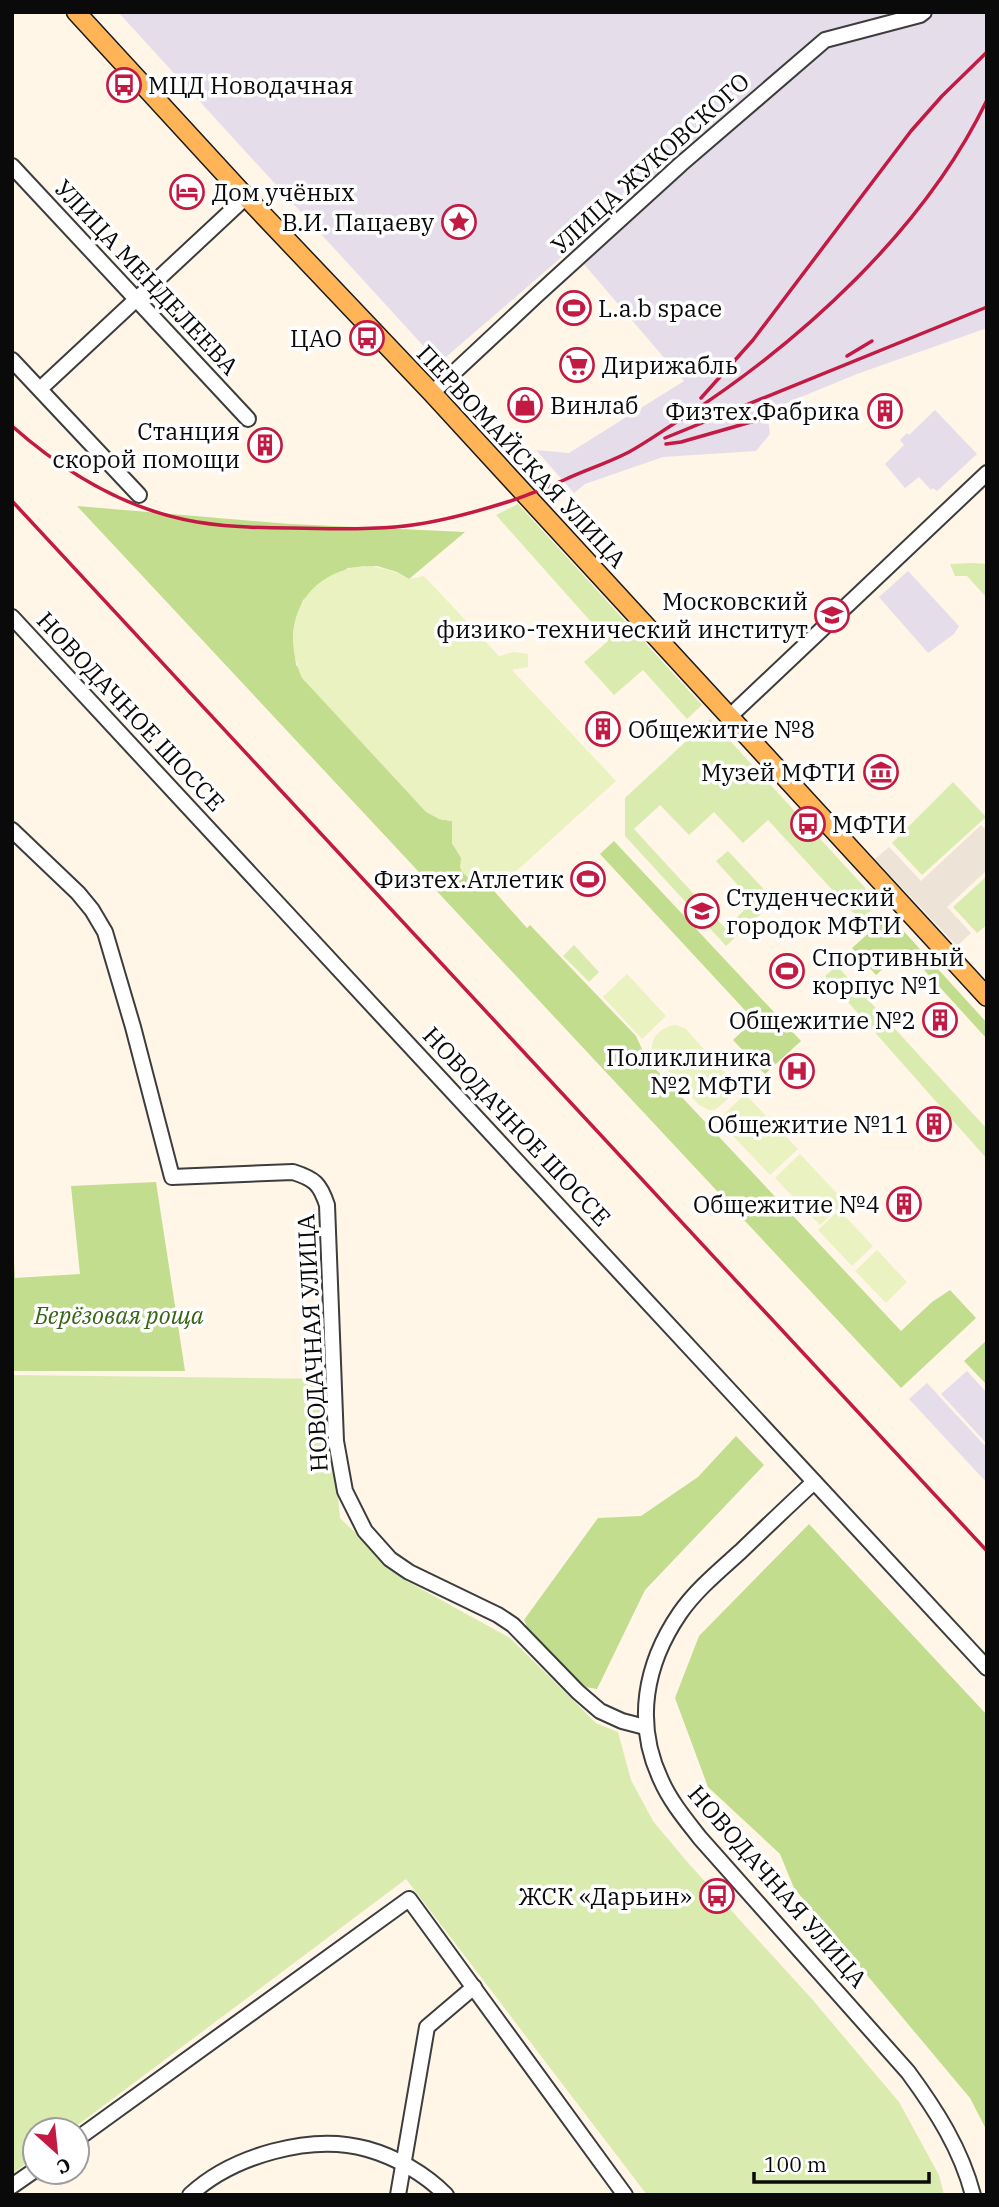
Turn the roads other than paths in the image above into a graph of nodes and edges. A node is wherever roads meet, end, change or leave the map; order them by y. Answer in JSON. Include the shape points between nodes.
{"nodes":[{"id":1,"x":76,"y":12,"type":"edge"},
{"id":2,"x":924,"y":12,"type":"edge"},
{"id":3,"x":12,"y":166,"type":"edge"},
{"id":4,"x":246,"y":197,"type":"junction"},
{"id":5,"x":136,"y":299,"type":"junction"},
{"id":6,"x":12,"y":359,"type":"edge"},
{"id":7,"x":40,"y":389,"type":"junction"},
{"id":8,"x":432,"y":393,"type":"junction"},
{"id":9,"x":248,"y":419,"type":"dead end"},
{"id":10,"x":987,"y":473,"type":"edge"},
{"id":11,"x":139,"y":495,"type":"dead end"},
{"id":12,"x":12,"y":617,"type":"edge"},
{"id":13,"x":729,"y":717,"type":"junction"},
{"id":14,"x":12,"y":830,"type":"edge"},
{"id":15,"x":987,"y":997,"type":"edge"},
{"id":16,"x":814,"y":1482,"type":"junction"},
{"id":17,"x":987,"y":1668,"type":"edge"},
{"id":18,"x":645,"y":1727,"type":"junction"},
{"id":19,"x":474,"y":1987,"type":"junction"},
{"id":20,"x":91,"y":2129,"type":"edge"},
{"id":21,"x":402,"y":2164,"type":"junction"},
{"id":22,"x":190,"y":2195,"type":"edge"},
{"id":23,"x":398,"y":2195,"type":"edge"},
{"id":24,"x":446,"y":2195,"type":"edge"},
{"id":25,"x":625,"y":2195,"type":"edge"},
{"id":26,"x":973,"y":2195,"type":"edge"}],
"edges":[{"from":1,"to":4,"type":"main road","name":"ПЕРВОМАЙСКАЯ УЛИЦА"},
{"from":2,"to":8,"type":"street","name":"УЛИЦА ЖУКОВСКОГО","via":[[825,40],[545,286]]},
{"from":3,"to":5,"type":"street","name":"УЛИЦА МЕНДЕЛЕЕВА"},
{"from":4,"to":5,"type":"street"},
{"from":4,"to":8,"type":"main road","name":"ПЕРВОМАЙСКАЯ УЛИЦА"},
{"from":5,"to":7,"type":"street"},
{"from":5,"to":9,"type":"street","name":"УЛИЦА МЕНДЕЛЕЕВА"},
{"from":6,"to":7,"type":"street"},
{"from":7,"to":11,"type":"street"},
{"from":8,"to":13,"type":"main road","name":"ПЕРВОМАЙСКАЯ УЛИЦА"},
{"from":10,"to":13,"type":"street"},
{"from":12,"to":16,"type":"street","name":"НОВОДАЧНОЕ ШОССЕ"},
{"from":13,"to":15,"type":"main road","name":"ПЕРВОМАЙСКАЯ УЛИЦА"},
{"from":14,"to":18,"type":"street","name":"НОВОДАЧНАЯ УЛИЦА","via":[[78,893],[105,932],[172,1177],[293,1172],[310,1177],[323,1193],[337,1450],[345,1491],[365,1531],[390,1559],[410,1572],[513,1625],[600,1711]]},
{"from":16,"to":17,"type":"street","name":"НОВОДАЧНОЕ ШОССЕ"},
{"from":16,"to":18,"type":"street","via":[[681,1611],[650,1672]]},
{"from":18,"to":26,"type":"street","name":"НОВОДАЧНАЯ УЛИЦА","via":[[651,1757],[676,1807],[926,2095],[954,2142]]},
{"from":19,"to":20,"type":"street","via":[[409,1899]]},
{"from":19,"to":21,"type":"street","via":[[427,2027]]},
{"from":19,"to":25,"type":"street"},
{"from":21,"to":22,"type":"street","via":[[366,2149],[306,2145],[227,2168]]},
{"from":21,"to":23,"type":"street"},
{"from":21,"to":24,"type":"street","via":[[430,2179]]}]}
